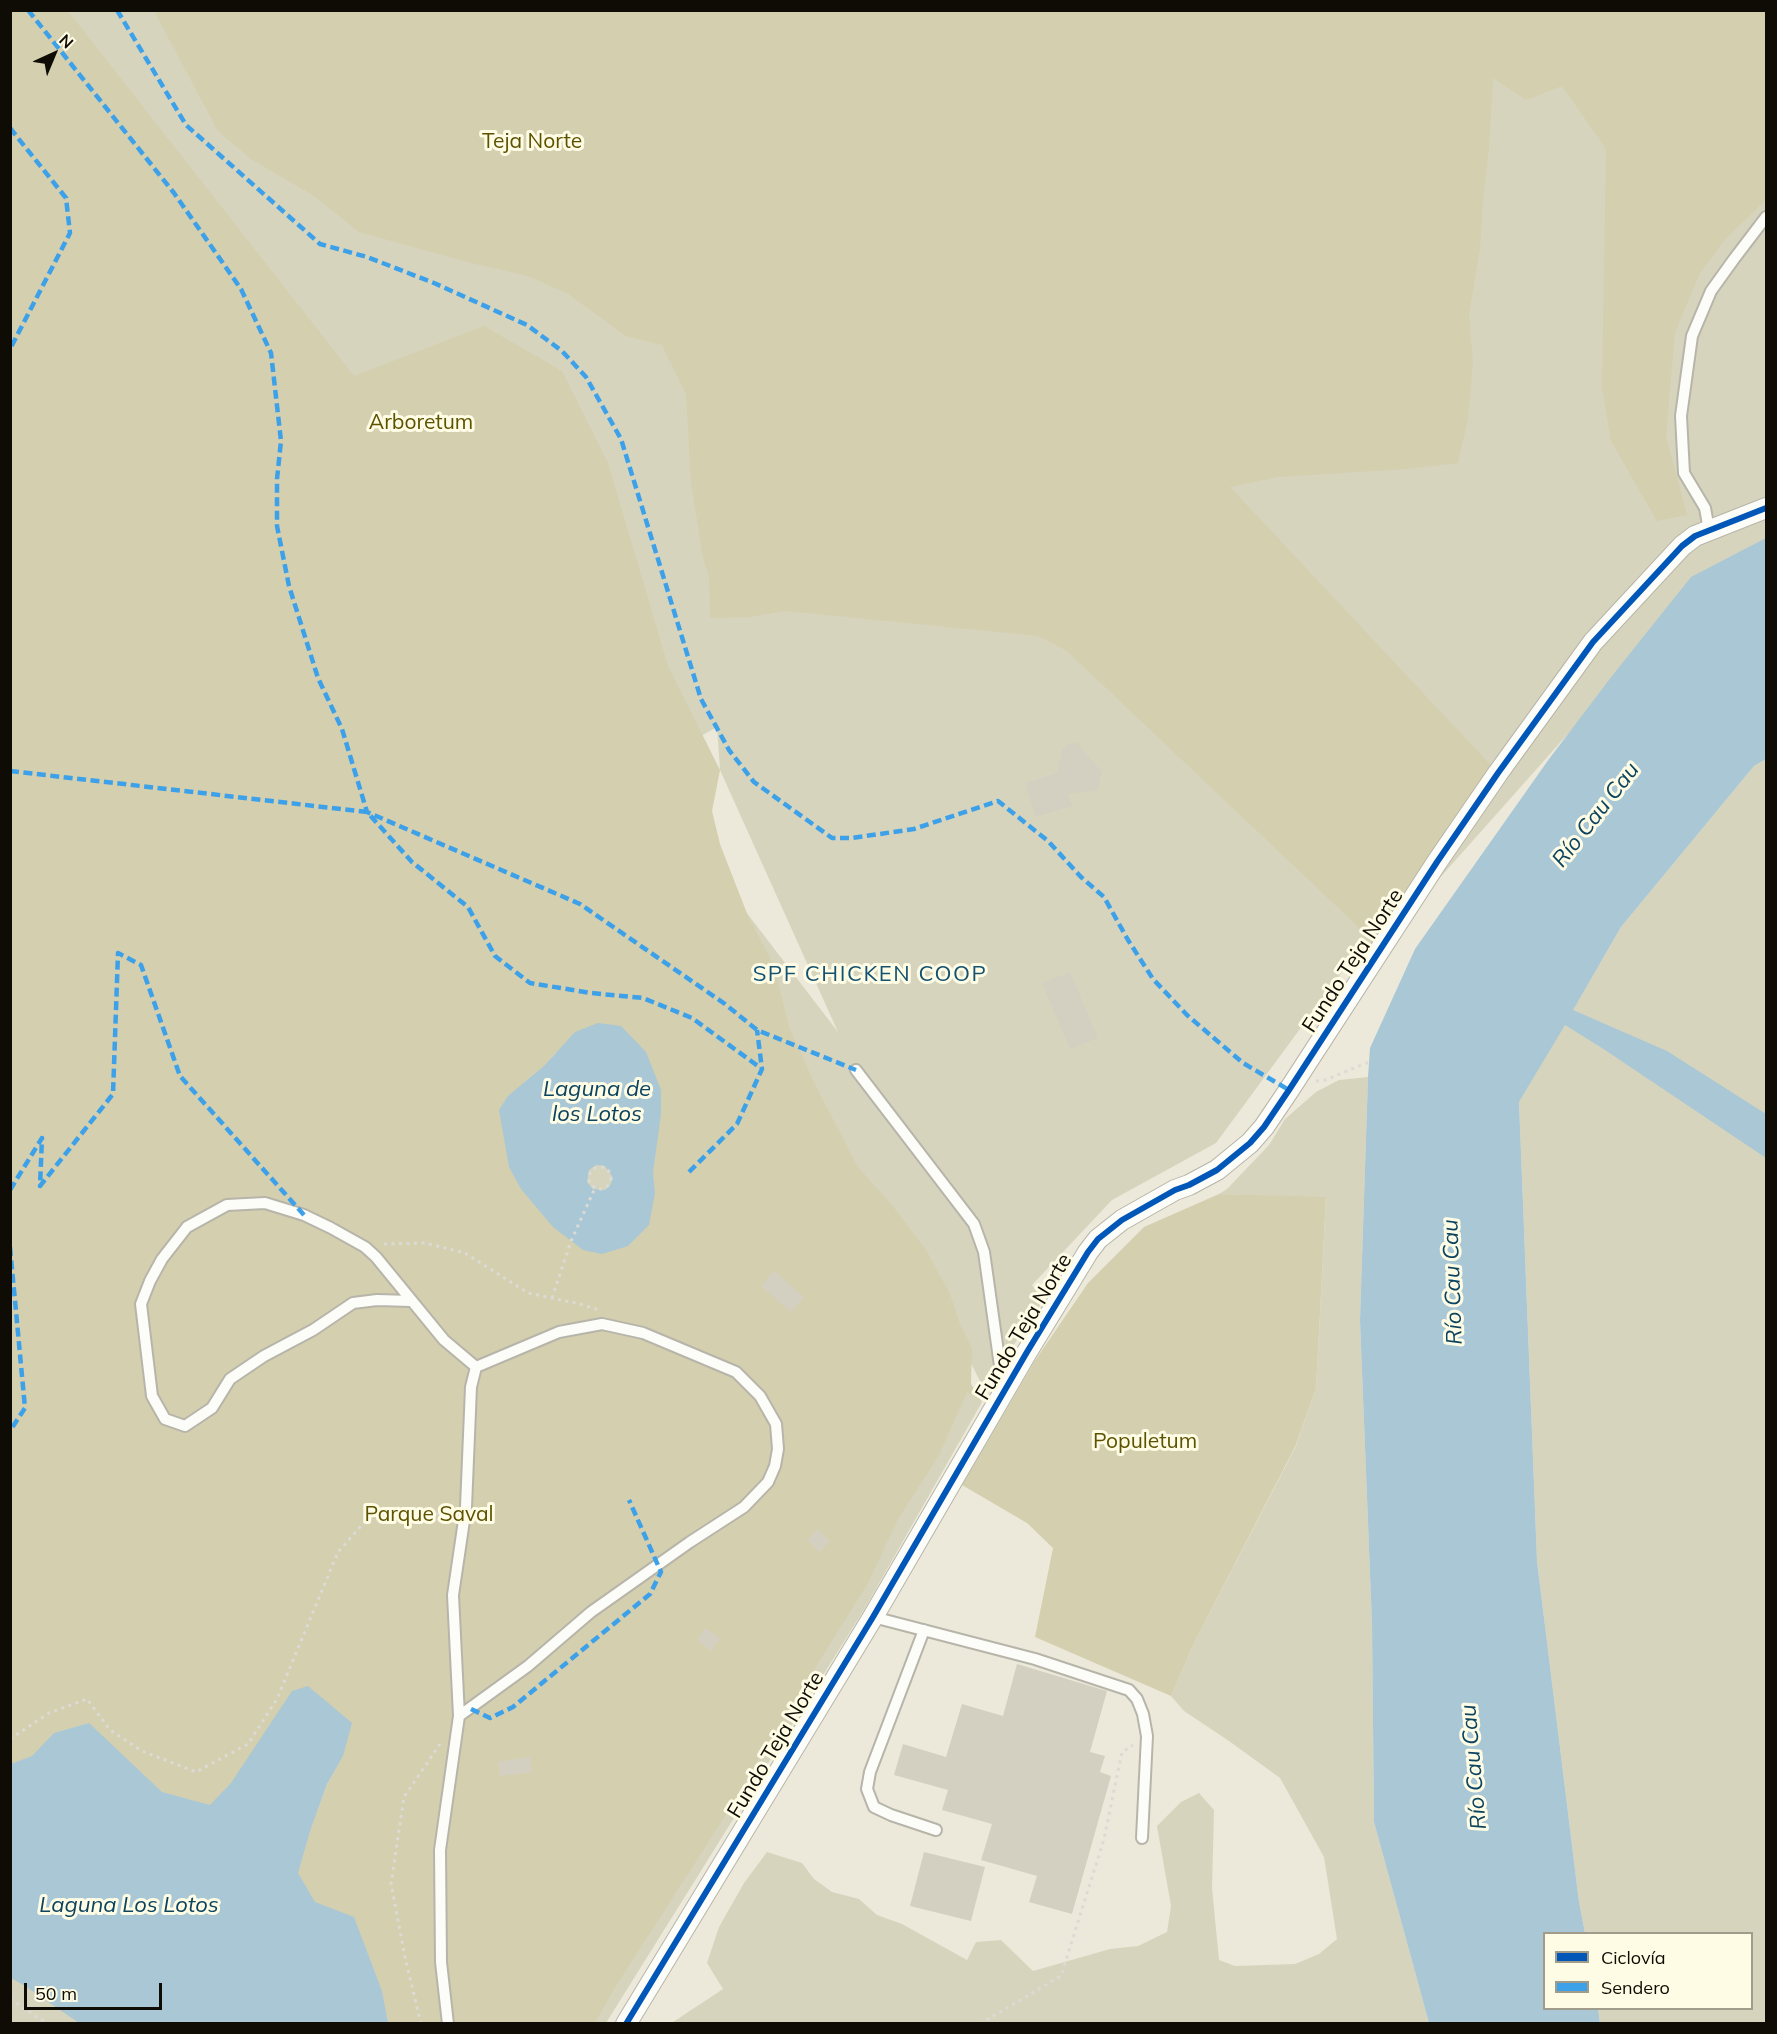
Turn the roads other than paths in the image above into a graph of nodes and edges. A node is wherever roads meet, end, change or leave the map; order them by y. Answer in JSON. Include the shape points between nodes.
{"nodes":[{"id":1,"x":1767,"y":217,"type":"edge"},
{"id":2,"x":1767,"y":508,"type":"edge"},
{"id":3,"x":1709,"y":530,"type":"junction"},
{"id":4,"x":856,"y":1070,"type":"dead end"},
{"id":5,"x":411,"y":1301,"type":"junction"},
{"id":6,"x":476,"y":1367,"type":"junction"},
{"id":7,"x":1007,"y":1386,"type":"junction"},
{"id":8,"x":873,"y":1617,"type":"junction"},
{"id":9,"x":924,"y":1630,"type":"junction"},
{"id":10,"x":459,"y":1716,"type":"junction"},
{"id":11,"x":936,"y":1830,"type":"dead end"},
{"id":12,"x":1142,"y":1838,"type":"dead end"},
{"id":13,"x":448,"y":2024,"type":"edge"},
{"id":14,"x":626,"y":2024,"type":"edge"}],
"edges":[{"from":1,"to":3,"type":"lane","via":[[1711,291],[1692,336],[1682,416],[1684,473],[1705,508]]},
{"from":2,"to":3,"type":"street","name":"Fundo Teja Norte"},
{"from":3,"to":7,"type":"street","name":"Fundo Teja Norte","via":[[1682,546],[1593,642],[1437,862],[1264,1127],[1234,1158],[1122,1220],[1098,1239]]},
{"from":4,"to":7,"type":"lane","via":[[974,1224],[984,1252],[1001,1373]]},
{"from":5,"to":5,"type":"lane","via":[[376,1257],[331,1228],[265,1203],[227,1205],[187,1227],[162,1259],[141,1304],[152,1396],[165,1419],[185,1426],[212,1408],[230,1379],[353,1302]]},
{"from":5,"to":6,"type":"lane","via":[[444,1340]]},
{"from":6,"to":10,"type":"lane","via":[[471,1387],[466,1507],[453,1595]]},
{"from":6,"to":10,"type":"lane","via":[[559,1332],[602,1324],[643,1333],[736,1372],[760,1396],[776,1424],[778,1449],[768,1482],[744,1507],[591,1612],[528,1666]]},
{"from":7,"to":8,"type":"street","name":"Fundo Teja Norte"},
{"from":8,"to":9,"type":"lane"},
{"from":8,"to":14,"type":"street","name":"Fundo Teja Norte"},
{"from":9,"to":11,"type":"lane","via":[[867,1788],[874,1807]]},
{"from":9,"to":12,"type":"lane","via":[[1035,1659],[1129,1690],[1137,1699],[1147,1736]]},
{"from":10,"to":13,"type":"lane","via":[[440,1850],[441,1962]]}]}
